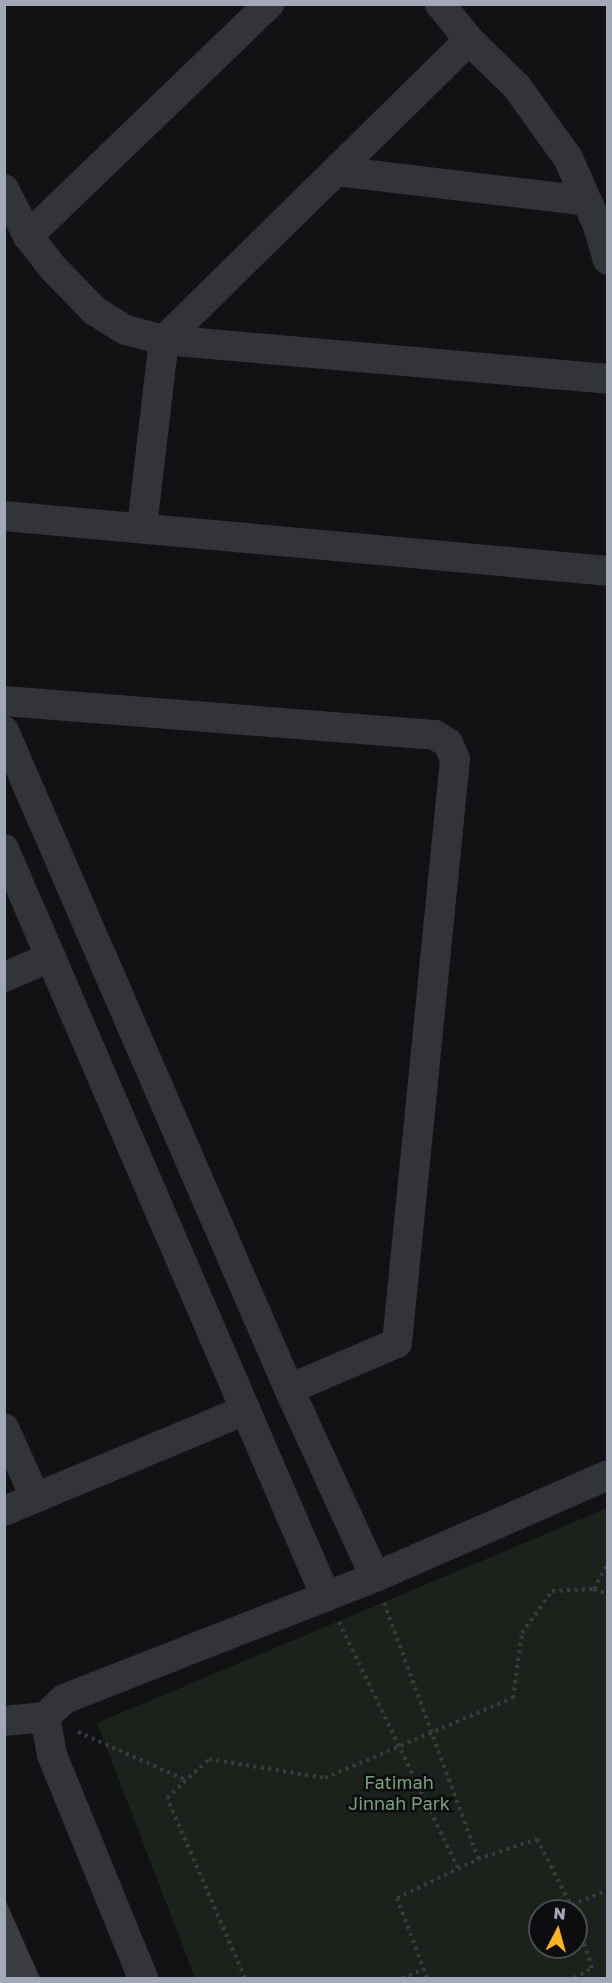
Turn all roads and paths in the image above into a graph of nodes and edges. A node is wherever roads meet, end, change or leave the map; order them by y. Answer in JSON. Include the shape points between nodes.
{"nodes":[{"id":1,"x":269,"y":4,"type":"edge"},
{"id":2,"x":440,"y":4,"type":"edge"},
{"id":3,"x":469,"y":40,"type":"junction"},
{"id":4,"x":336,"y":171,"type":"junction"},
{"id":5,"x":4,"y":189,"type":"edge"},
{"id":6,"x":587,"y":201,"type":"junction"},
{"id":7,"x":28,"y":236,"type":"junction"},
{"id":8,"x":608,"y":260,"type":"edge"},
{"id":9,"x":164,"y":340,"type":"junction"},
{"id":10,"x":608,"y":379,"type":"edge"},
{"id":11,"x":4,"y":516,"type":"edge"},
{"id":12,"x":142,"y":527,"type":"junction"},
{"id":13,"x":608,"y":571,"type":"edge"},
{"id":14,"x":4,"y":701,"type":"edge"},
{"id":15,"x":4,"y":731,"type":"edge"},
{"id":16,"x":4,"y":849,"type":"edge"},
{"id":17,"x":51,"y":957,"type":"junction"},
{"id":18,"x":4,"y":976,"type":"edge"},
{"id":19,"x":289,"y":1389,"type":"junction"},
{"id":20,"x":246,"y":1410,"type":"junction"},
{"id":21,"x":4,"y":1428,"type":"edge"},
{"id":22,"x":608,"y":1475,"type":"edge"},
{"id":23,"x":35,"y":1497,"type":"junction"},
{"id":24,"x":4,"y":1511,"type":"edge"},
{"id":25,"x":608,"y":1563,"type":"edge"},
{"id":26,"x":375,"y":1577,"type":"junction"},
{"id":27,"x":594,"y":1588,"type":"junction"},
{"id":28,"x":608,"y":1594,"type":"edge"},
{"id":29,"x":326,"y":1597,"type":"junction"},
{"id":30,"x":45,"y":1717,"type":"junction"},
{"id":31,"x":4,"y":1721,"type":"edge"},
{"id":32,"x":432,"y":1732,"type":"junction"},
{"id":33,"x":400,"y":1748,"type":"junction"},
{"id":34,"x":186,"y":1780,"type":"junction"},
{"id":35,"x":478,"y":1859,"type":"junction"},
{"id":36,"x":458,"y":1868,"type":"junction"},
{"id":37,"x":608,"y":1890,"type":"edge"},
{"id":38,"x":569,"y":1899,"type":"edge"},
{"id":39,"x":586,"y":1899,"type":"edge"},
{"id":40,"x":588,"y":1955,"type":"edge"},
{"id":41,"x":422,"y":1970,"type":"junction"},
{"id":42,"x":143,"y":1978,"type":"edge"},
{"id":43,"x":245,"y":1978,"type":"edge"},
{"id":44,"x":402,"y":1978,"type":"edge"},
{"id":45,"x":427,"y":1978,"type":"edge"},
{"id":46,"x":574,"y":1978,"type":"edge"}],
"edges":[{"from":1,"to":7,"type":"street"},
{"from":2,"to":3,"type":"street"},
{"from":3,"to":4,"type":"street"},
{"from":3,"to":6,"type":"street","via":[[516,87],[568,158]]},
{"from":4,"to":6,"type":"street"},
{"from":4,"to":9,"type":"street"},
{"from":5,"to":7,"type":"street"},
{"from":6,"to":8,"type":"street"},
{"from":7,"to":9,"type":"street","via":[[95,311],[126,330]]},
{"from":9,"to":10,"type":"street"},
{"from":9,"to":12,"type":"street"},
{"from":11,"to":12,"type":"street"},
{"from":12,"to":13,"type":"street"},
{"from":14,"to":19,"type":"street","via":[[435,735],[448,743],[455,759],[397,1343]]},
{"from":15,"to":19,"type":"street"},
{"from":16,"to":17,"type":"street"},
{"from":17,"to":18,"type":"street"},
{"from":17,"to":20,"type":"street"},
{"from":19,"to":26,"type":"street"},
{"from":20,"to":23,"type":"street"},
{"from":20,"to":29,"type":"street"},
{"from":21,"to":23,"type":"street"},
{"from":22,"to":26,"type":"street"},
{"from":23,"to":24,"type":"street"},
{"from":25,"to":27,"type":"path"},
{"from":26,"to":29,"type":"street"},
{"from":26,"to":32,"type":"path"},
{"from":27,"to":28,"type":"path"},
{"from":27,"to":32,"type":"path","via":[[552,1591],[522,1632],[513,1698]]},
{"from":29,"to":30,"type":"street","via":[[64,1699]]},
{"from":29,"to":33,"type":"path"},
{"from":30,"to":31,"type":"street"},
{"from":30,"to":34,"type":"path"},
{"from":30,"to":42,"type":"street","via":[[52,1755]]},
{"from":32,"to":33,"type":"path"},
{"from":32,"to":35,"type":"path"},
{"from":33,"to":34,"type":"path","via":[[325,1778],[209,1759]]},
{"from":33,"to":36,"type":"path"},
{"from":34,"to":43,"type":"path","via":[[167,1798]]},
{"from":35,"to":36,"type":"path"},
{"from":35,"to":38,"type":"path","via":[[537,1839]]},
{"from":36,"to":41,"type":"path","via":[[397,1898]]},
{"from":37,"to":39,"type":"path"},
{"from":40,"to":46,"type":"path","via":[[592,1968]]},
{"from":41,"to":44,"type":"path"},
{"from":41,"to":45,"type":"path"}]}
